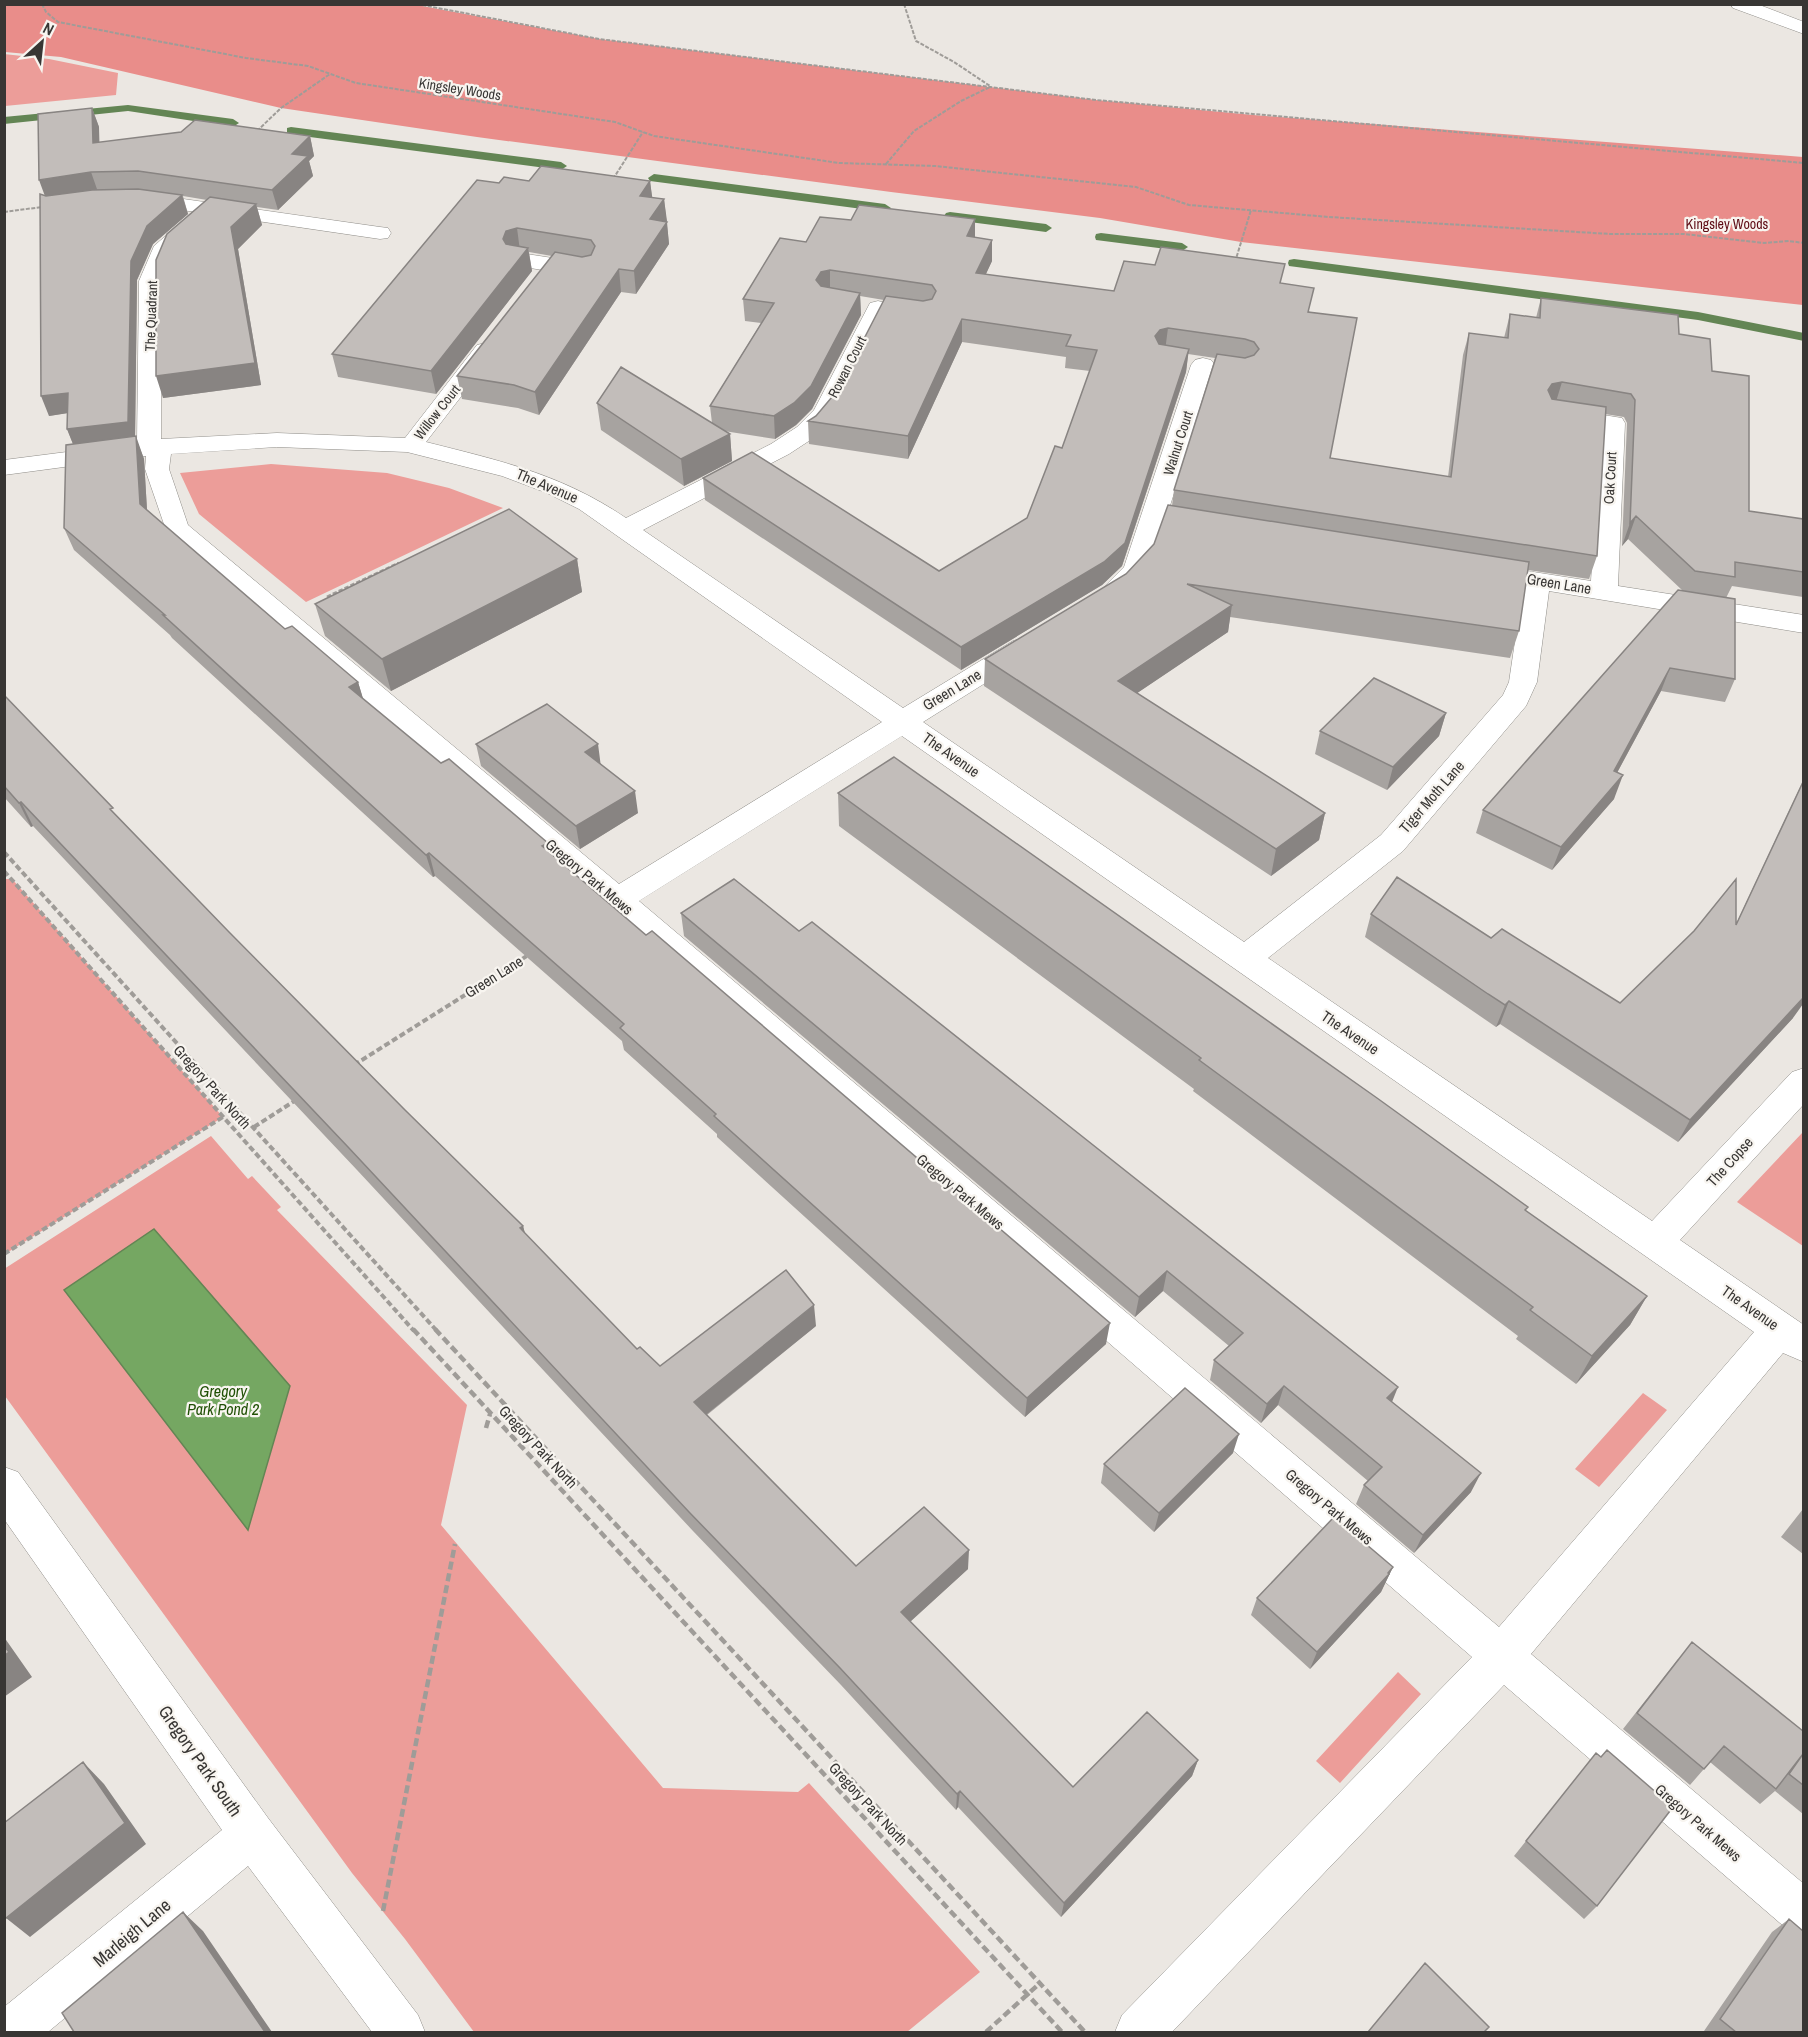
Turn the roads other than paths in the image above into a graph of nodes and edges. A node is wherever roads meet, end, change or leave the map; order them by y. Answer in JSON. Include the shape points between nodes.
{"nodes":[{"id":1,"x":1739,"y":4,"type":"edge"},
{"id":2,"x":1803,"y":29,"type":"edge"},
{"id":3,"x":52,"y":206,"type":"edge"},
{"id":4,"x":211,"y":208,"type":"junction"},
{"id":5,"x":380,"y":233,"type":"dead end"},
{"id":6,"x":520,"y":260,"type":"edge"},
{"id":7,"x":585,"y":270,"type":"edge"},
{"id":8,"x":879,"y":308,"type":"edge"},
{"id":9,"x":495,"y":337,"type":"edge"},
{"id":10,"x":1203,"y":365,"type":"edge"},
{"id":11,"x":1555,"y":414,"type":"edge"},
{"id":12,"x":411,"y":446,"type":"junction"},
{"id":13,"x":154,"y":448,"type":"junction"},
{"id":14,"x":4,"y":468,"type":"edge"},
{"id":15,"x":1153,"y":520,"type":"junction"},
{"id":16,"x":625,"y":530,"type":"junction"},
{"id":17,"x":1234,"y":533,"type":"edge"},
{"id":18,"x":1455,"y":568,"type":"edge"},
{"id":19,"x":1537,"y":581,"type":"junction"},
{"id":20,"x":1604,"y":591,"type":"junction"},
{"id":21,"x":1092,"y":605,"type":"edge"},
{"id":22,"x":1803,"y":624,"type":"edge"},
{"id":23,"x":1042,"y":635,"type":"edge"},
{"id":24,"x":902,"y":721,"type":"junction"},
{"id":25,"x":617,"y":900,"type":"junction"},
{"id":26,"x":1243,"y":960,"type":"junction"},
{"id":27,"x":1803,"y":1081,"type":"edge"},
{"id":28,"x":1656,"y":1242,"type":"junction"},
{"id":29,"x":1792,"y":1337,"type":"edge"},
{"id":30,"x":4,"y":1485,"type":"edge"},
{"id":31,"x":1503,"y":1655,"type":"junction"},
{"id":32,"x":252,"y":1834,"type":"junction"},
{"id":33,"x":1803,"y":1914,"type":"edge"},
{"id":34,"x":11,"y":2032,"type":"edge"},
{"id":35,"x":400,"y":2032,"type":"edge"},
{"id":36,"x":1139,"y":2032,"type":"edge"}],
"edges":[{"from":1,"to":2,"type":"street"},
{"from":3,"to":4,"type":"street","via":[[144,199]]},
{"from":4,"to":5,"type":"street"},
{"from":4,"to":13,"type":"street","name":"The Quadrant","via":[[162,251],[150,281]]},
{"from":6,"to":7,"type":"street","via":[[544,274]]},
{"from":8,"to":16,"type":"street","name":"Rowan Court","via":[[824,413],[806,432]]},
{"from":9,"to":12,"type":"street","name":"Willow Court"},
{"from":10,"to":15,"type":"street","name":"Walnut Court"},
{"from":11,"to":20,"type":"street","name":"Oak Court","via":[[1613,423]]},
{"from":12,"to":13,"type":"street","name":"The Avenue","via":[[276,440]]},
{"from":12,"to":16,"type":"street","name":"The Avenue","via":[[511,471],[556,488]]},
{"from":13,"to":14,"type":"street","name":"The Avenue"},
{"from":13,"to":25,"type":"street","name":"Gregory Park Mews","via":[[176,528]]},
{"from":15,"to":17,"type":"street"},
{"from":15,"to":21,"type":"street","via":[[1136,570],[1112,593]]},
{"from":16,"to":24,"type":"street","name":"The Avenue"},
{"from":18,"to":19,"type":"street","name":"Green Lane"},
{"from":19,"to":20,"type":"street","name":"Green Lane"},
{"from":19,"to":26,"type":"street","name":"Tiger Moth Lane","via":[[1523,682],[1516,699],[1392,843]]},
{"from":20,"to":22,"type":"street","name":"Green Lane"},
{"from":23,"to":24,"type":"street","name":"Green Lane"},
{"from":24,"to":25,"type":"street","name":"Green Lane"},
{"from":24,"to":26,"type":"street","name":"The Avenue"},
{"from":25,"to":31,"type":"street","name":"Gregory Park Mews"},
{"from":26,"to":28,"type":"street","name":"The Avenue"},
{"from":27,"to":28,"type":"street","name":"The Copse"},
{"from":28,"to":29,"type":"street","name":"The Avenue"},
{"from":29,"to":31,"type":"street"},
{"from":30,"to":32,"type":"street","name":"Gregory Park South"},
{"from":31,"to":33,"type":"street","name":"Gregory Park Mews"},
{"from":31,"to":36,"type":"street"},
{"from":32,"to":34,"type":"street","name":"Marleigh Lane"},
{"from":32,"to":35,"type":"street","name":"Gregory Park South"}]}
